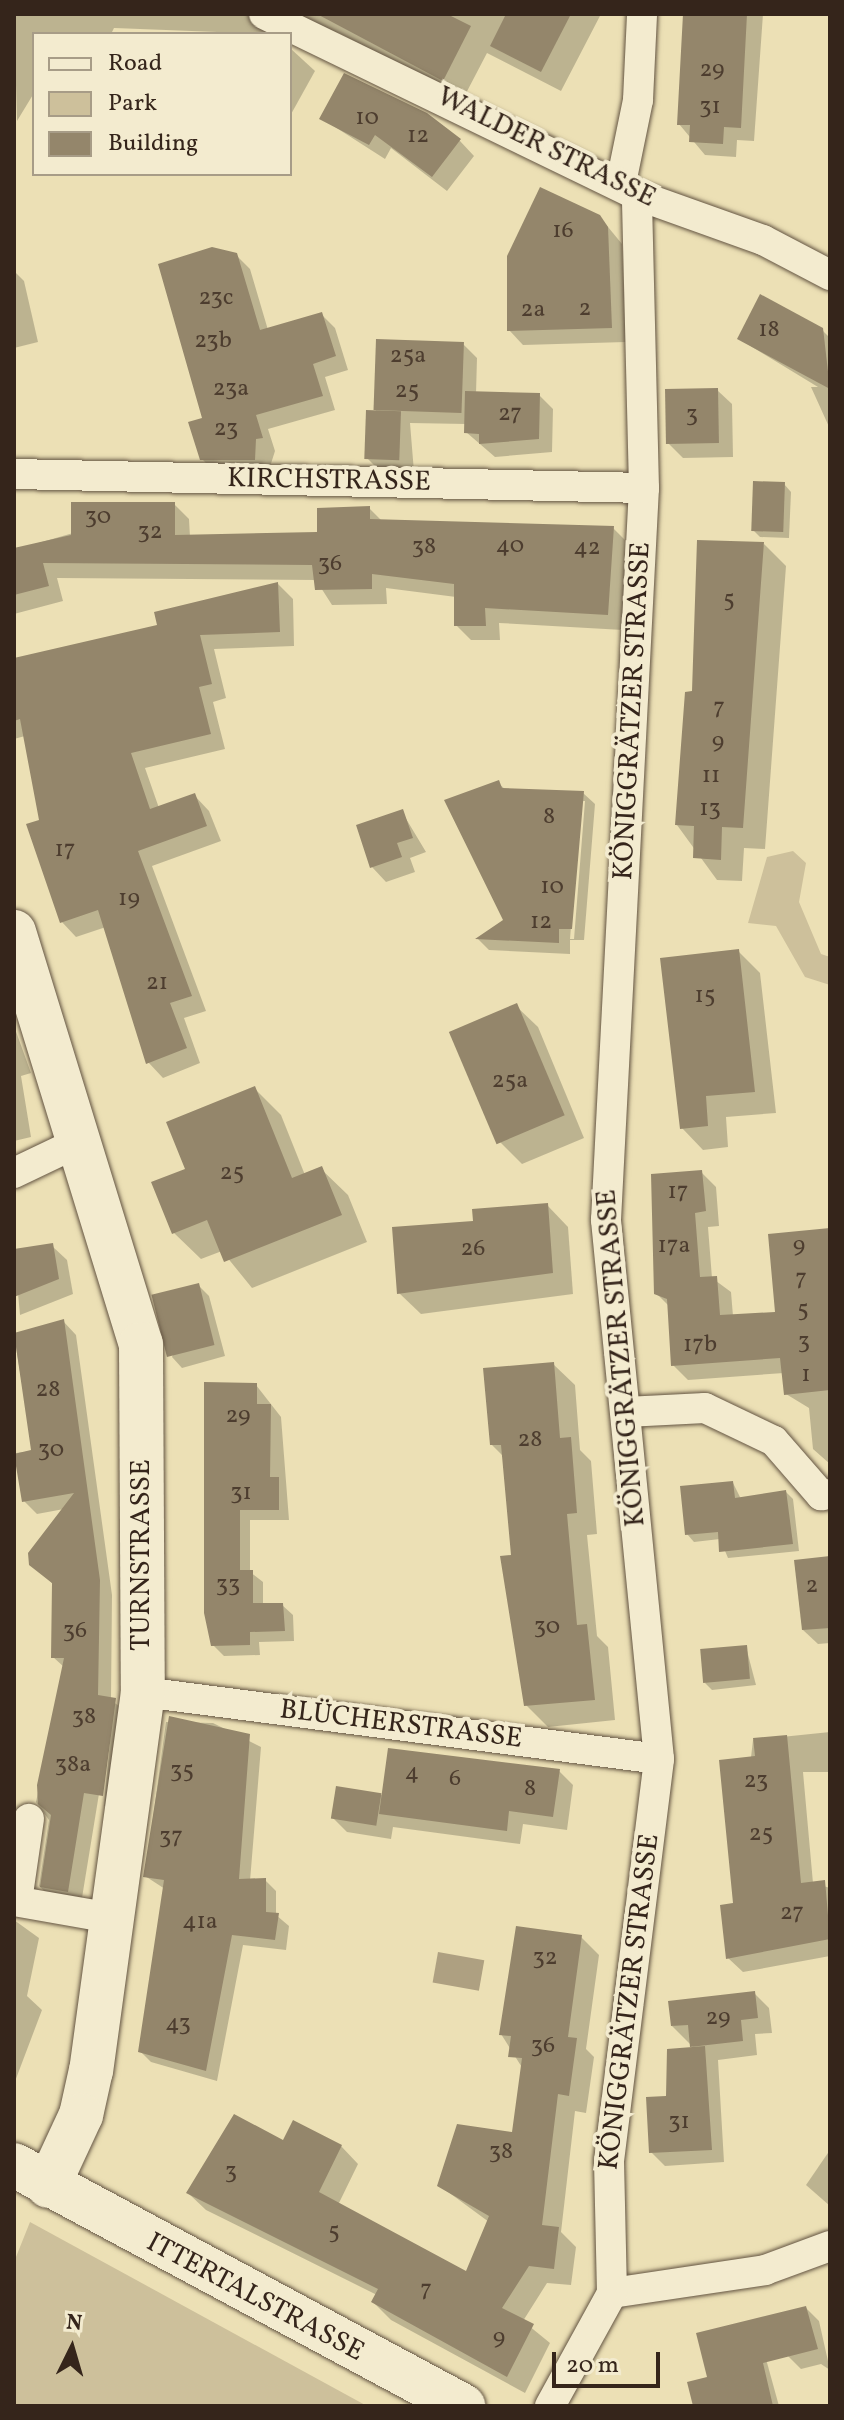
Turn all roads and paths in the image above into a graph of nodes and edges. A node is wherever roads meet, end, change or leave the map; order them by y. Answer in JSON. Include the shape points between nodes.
{"nodes":[{"id":1,"x":264,"y":14,"type":"edge"},
{"id":2,"x":642,"y":14,"type":"edge"},
{"id":3,"x":629,"y":189,"type":"junction"},
{"id":4,"x":830,"y":275,"type":"edge"},
{"id":5,"x":14,"y":474,"type":"edge"},
{"id":6,"x":644,"y":488,"type":"junction"},
{"id":7,"x":14,"y":932,"type":"edge"},
{"id":8,"x":83,"y":1140,"type":"junction"},
{"id":9,"x":14,"y":1173,"type":"edge"},
{"id":10,"x":626,"y":1412,"type":"junction"},
{"id":11,"x":830,"y":1494,"type":"edge"},
{"id":12,"x":143,"y":1692,"type":"junction"},
{"id":13,"x":659,"y":1759,"type":"junction"},
{"id":14,"x":29,"y":1819,"type":"dead end"},
{"id":15,"x":15,"y":1901,"type":"edge"},
{"id":16,"x":111,"y":1918,"type":"junction"},
{"id":17,"x":31,"y":2176,"type":"edge"},
{"id":18,"x":830,"y":2246,"type":"edge"},
{"id":19,"x":612,"y":2293,"type":"junction"},
{"id":20,"x":463,"y":2406,"type":"edge"},
{"id":21,"x":550,"y":2406,"type":"edge"}],
"edges":[{"from":1,"to":3,"type":"street","name":"WALDER STRASSE"},
{"from":2,"to":3,"type":"street","name":"KÖNIGGRÄTZER STRASSE"},
{"from":3,"to":4,"type":"street","name":"WALDER STRASSE","via":[[763,240]]},
{"from":3,"to":6,"type":"street","name":"KÖNIGGRÄTZER STRASSE"},
{"from":5,"to":6,"type":"street","name":"KIRCHSTRASSE"},
{"from":6,"to":10,"type":"street","name":"KÖNIGGRÄTZER STRASSE","via":[[608,1108],[606,1220]]},
{"from":7,"to":8,"type":"main road","name":"TURNSTRASSE"},
{"from":8,"to":9,"type":"street"},
{"from":8,"to":12,"type":"main road","name":"TURNSTRASSE","via":[[141,1344]]},
{"from":10,"to":11,"type":"street","via":[[705,1408],[774,1441],[821,1495]]},
{"from":10,"to":13,"type":"street","name":"KÖNIGGRÄTZER STRASSE"},
{"from":12,"to":13,"type":"street","name":"BLÜCHERSTRASSE"},
{"from":12,"to":16,"type":"main road","name":"TURNSTRASSE"},
{"from":13,"to":19,"type":"street","name":"KÖNIGGRÄTZER STRASSE","via":[[609,2161]]},
{"from":14,"to":15,"type":"street"},
{"from":15,"to":16,"type":"street"},
{"from":16,"to":17,"type":"main road","name":"TURNSTRASSE","via":[[81,2115]]},
{"from":17,"to":20,"type":"main road","name":"ITTERTALSTRASSE"},
{"from":18,"to":19,"type":"street","via":[[765,2270]]},
{"from":19,"to":21,"type":"street"}]}
